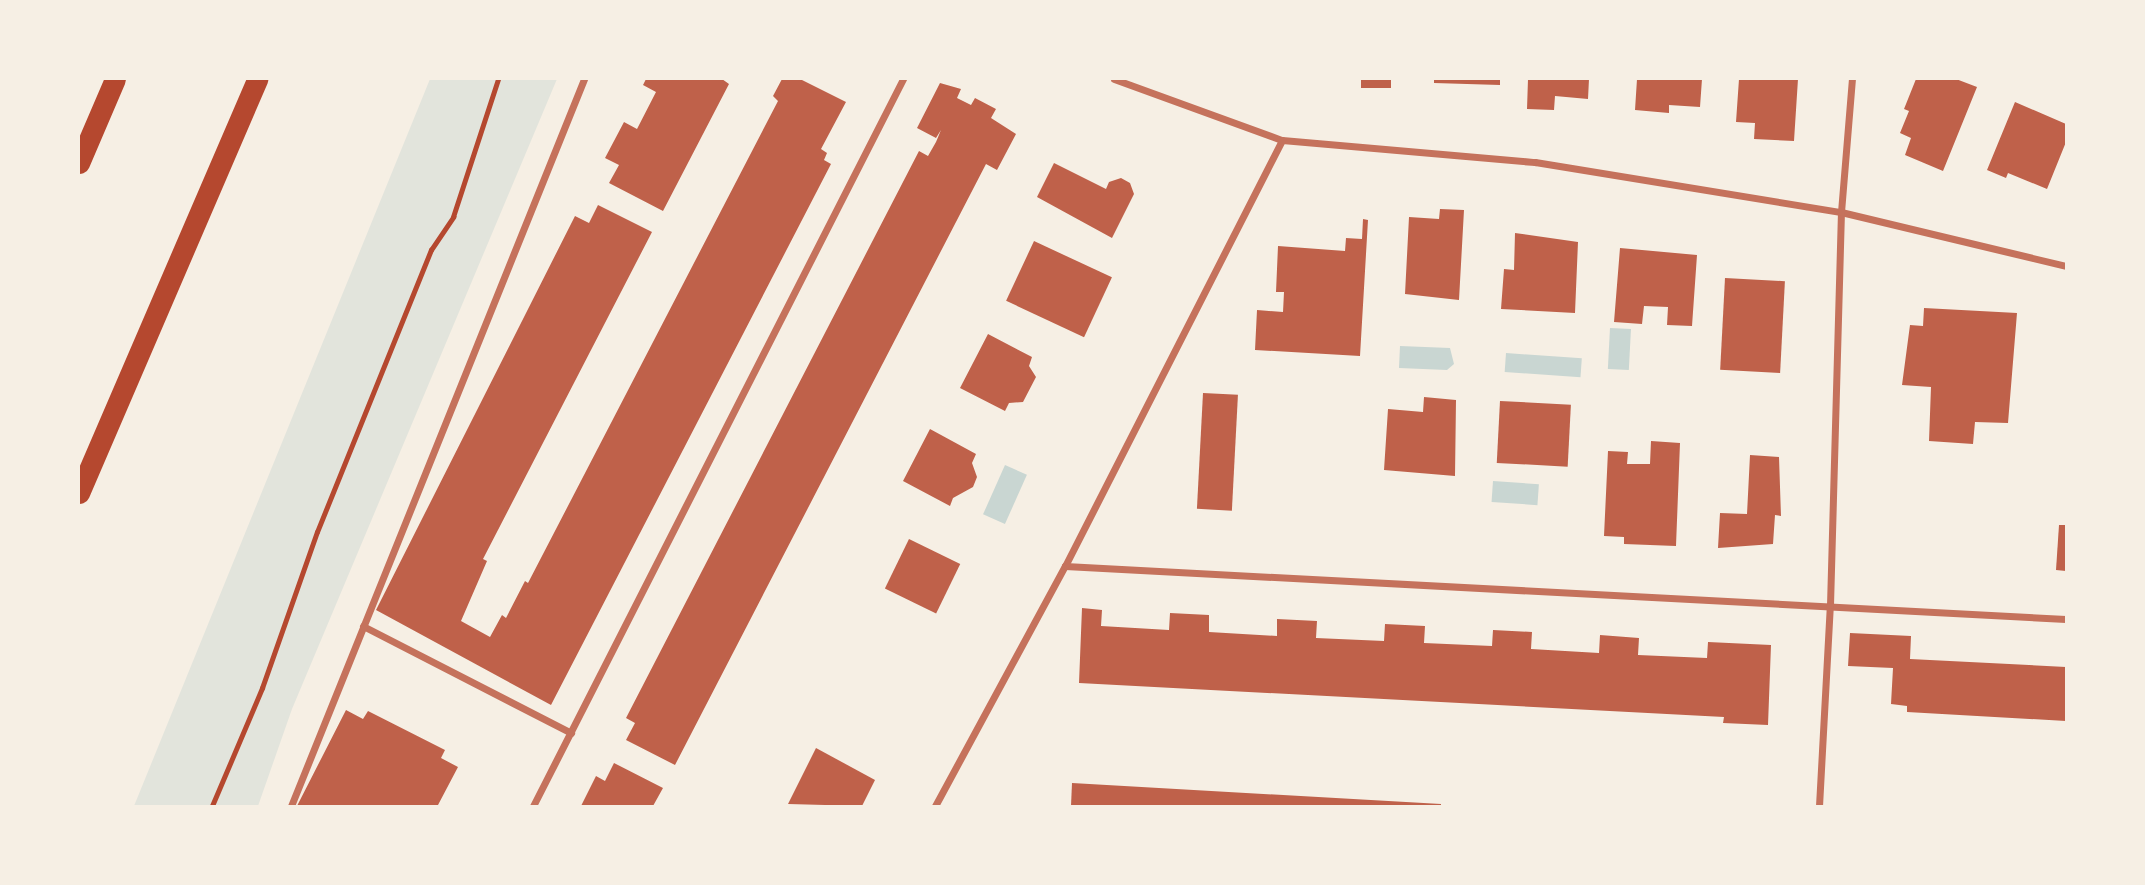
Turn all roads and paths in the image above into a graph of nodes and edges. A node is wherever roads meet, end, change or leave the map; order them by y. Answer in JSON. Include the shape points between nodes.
{"nodes":[{"id":1,"x":116,"y":79,"type":"edge"},
{"id":2,"x":257,"y":79,"type":"edge"},
{"id":3,"x":498,"y":79,"type":"edge"},
{"id":4,"x":584,"y":79,"type":"edge"},
{"id":5,"x":903,"y":79,"type":"edge"},
{"id":6,"x":1114,"y":79,"type":"edge"},
{"id":7,"x":1852,"y":79,"type":"edge"},
{"id":8,"x":1282,"y":140,"type":"junction"},
{"id":9,"x":79,"y":163,"type":"edge"},
{"id":10,"x":1841,"y":212,"type":"junction"},
{"id":11,"x":2066,"y":266,"type":"edge"},
{"id":12,"x":79,"y":493,"type":"edge"},
{"id":13,"x":1065,"y":566,"type":"junction"},
{"id":14,"x":1830,"y":605,"type":"junction"},
{"id":15,"x":2066,"y":619,"type":"edge"},
{"id":16,"x":363,"y":625,"type":"junction"},
{"id":17,"x":571,"y":733,"type":"junction"},
{"id":18,"x":212,"y":806,"type":"edge"},
{"id":19,"x":290,"y":806,"type":"edge"},
{"id":20,"x":533,"y":806,"type":"edge"},
{"id":21,"x":935,"y":806,"type":"edge"},
{"id":22,"x":1818,"y":806,"type":"edge"}],
"edges":[{"from":1,"to":9,"type":"highway"},
{"from":2,"to":12,"type":"highway"},
{"from":3,"to":18,"type":"path","via":[[453,217],[426,261]]},
{"from":4,"to":16,"type":"street"},
{"from":5,"to":17,"type":"street"},
{"from":6,"to":8,"type":"street"},
{"from":7,"to":10,"type":"street"},
{"from":8,"to":10,"type":"street","via":[[1535,162]]},
{"from":8,"to":13,"type":"street"},
{"from":10,"to":11,"type":"street"},
{"from":10,"to":14,"type":"street"},
{"from":13,"to":14,"type":"street"},
{"from":13,"to":21,"type":"street"},
{"from":14,"to":15,"type":"street"},
{"from":14,"to":22,"type":"street"},
{"from":16,"to":17,"type":"street"},
{"from":16,"to":19,"type":"street"},
{"from":17,"to":20,"type":"street"}]}
